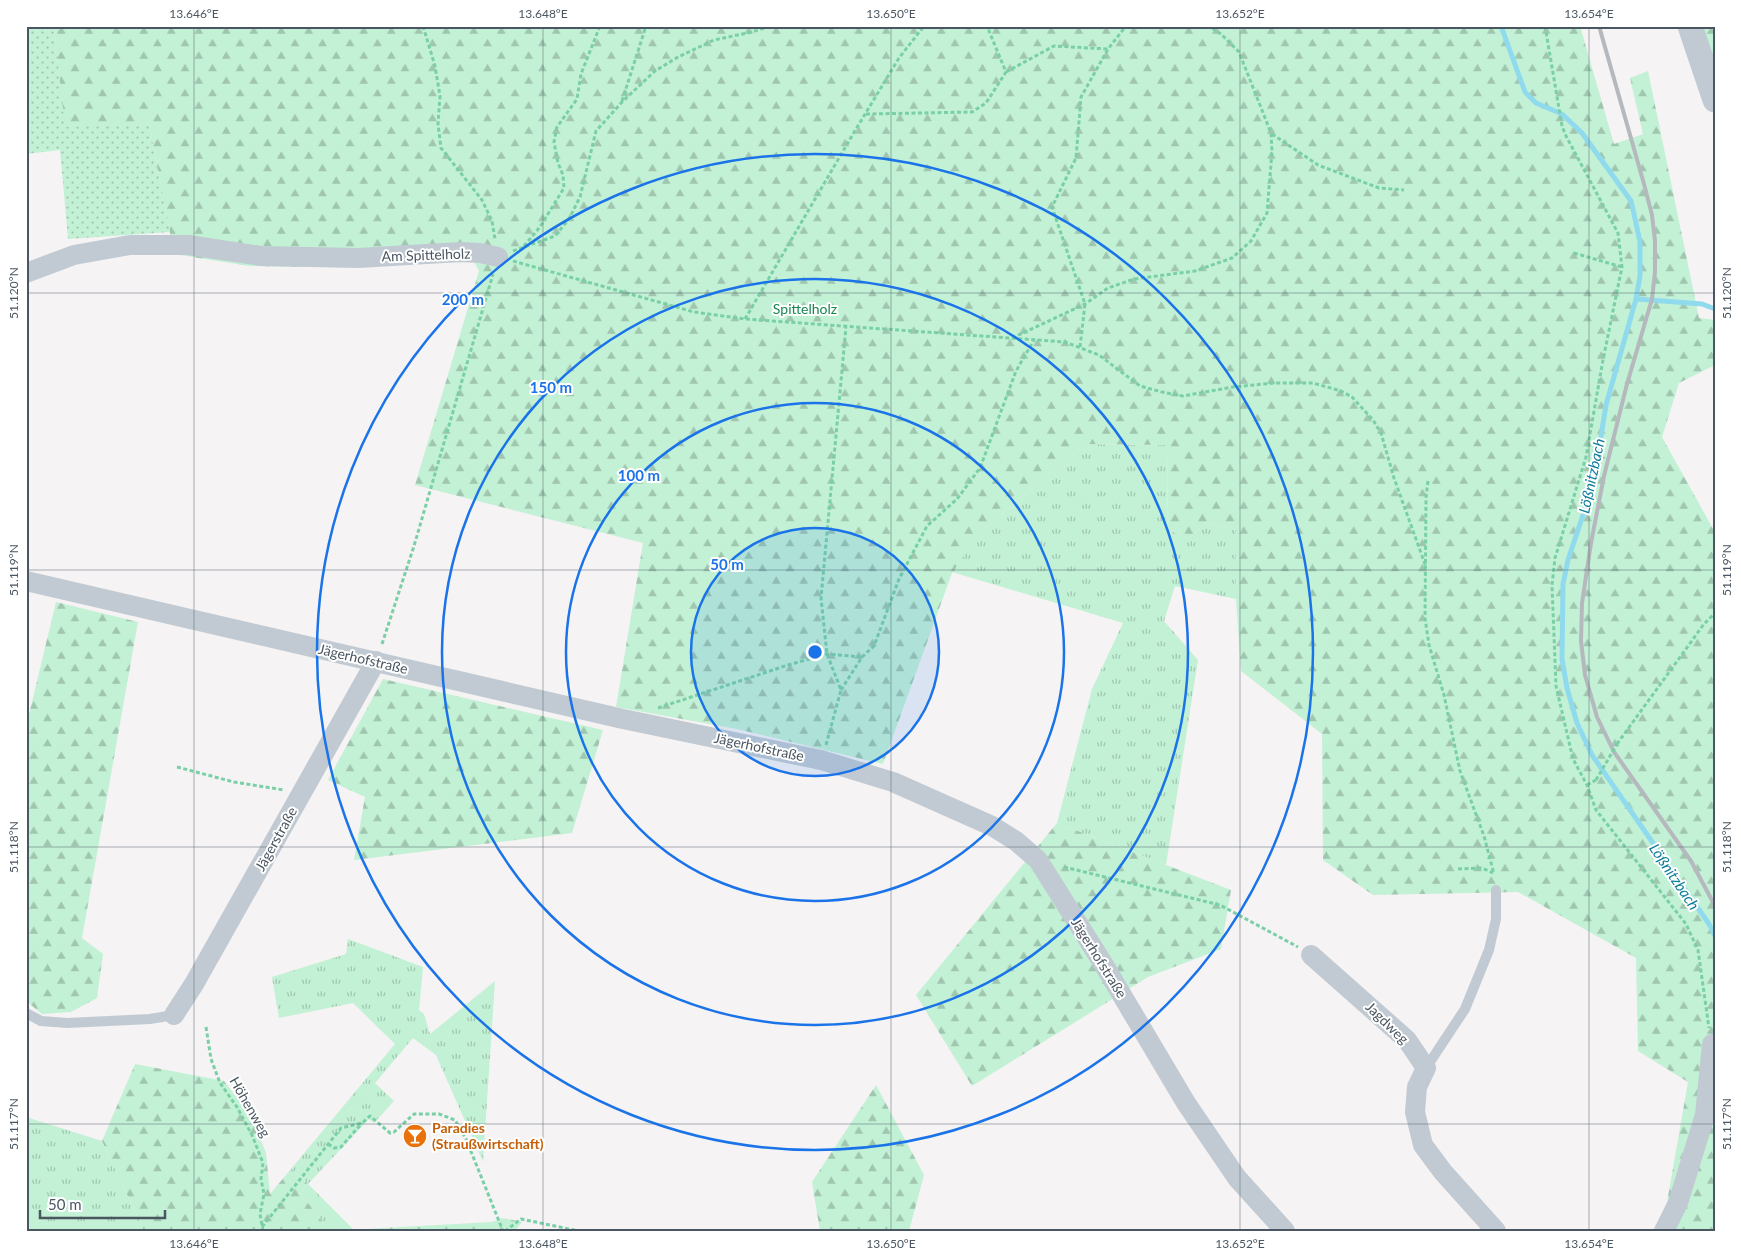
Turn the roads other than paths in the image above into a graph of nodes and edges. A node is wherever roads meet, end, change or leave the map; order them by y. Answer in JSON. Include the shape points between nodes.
{"nodes":[{"id":1,"x":1690,"y":26,"type":"edge"},
{"id":2,"x":1715,"y":100,"type":"edge"},
{"id":3,"x":498,"y":257,"type":"road end"},
{"id":4,"x":26,"y":272,"type":"edge"},
{"id":5,"x":26,"y":581,"type":"edge"},
{"id":6,"x":376,"y":661,"type":"junction"},
{"id":7,"x":1496,"y":890,"type":"road end"},
{"id":8,"x":1311,"y":955,"type":"road end"},
{"id":9,"x":26,"y":1013,"type":"edge"},
{"id":10,"x":174,"y":1015,"type":"joint"},
{"id":11,"x":1712,"y":1044,"type":"road end"},
{"id":12,"x":1426,"y":1068,"type":"junction"},
{"id":13,"x":1285,"y":1231,"type":"edge"},
{"id":14,"x":1496,"y":1231,"type":"edge"},
{"id":15,"x":1664,"y":1231,"type":"edge"}],
"edges":[{"from":1,"to":2,"type":"street"},
{"from":3,"to":4,"type":"street","name":"Am Spittelholz","via":[[461,252],[358,258],[261,256],[188,246],[130,246],[74,255]]},
{"from":5,"to":6,"type":"street","name":"Jägerhofstraße"},
{"from":6,"to":10,"type":"street","name":"Jägerstraße"},
{"from":6,"to":13,"type":"street","name":"Jägerhofstraße","via":[[623,719],[821,760],[893,782],[992,826],[1016,841],[1038,860],[1186,1103],[1237,1178]]},
{"from":7,"to":12,"type":"lane","via":[[1496,919],[1489,950],[1465,1009]]},
{"from":8,"to":12,"type":"street","name":"Jagdweg","via":[[1407,1040]]},
{"from":9,"to":10,"type":"lane","via":[[41,1021],[67,1023]]},
{"from":11,"to":15,"type":"street","via":[[1705,1116],[1678,1203]]},
{"from":12,"to":14,"type":"street","via":[[1417,1087],[1415,1112],[1424,1145],[1443,1172]]}]}
